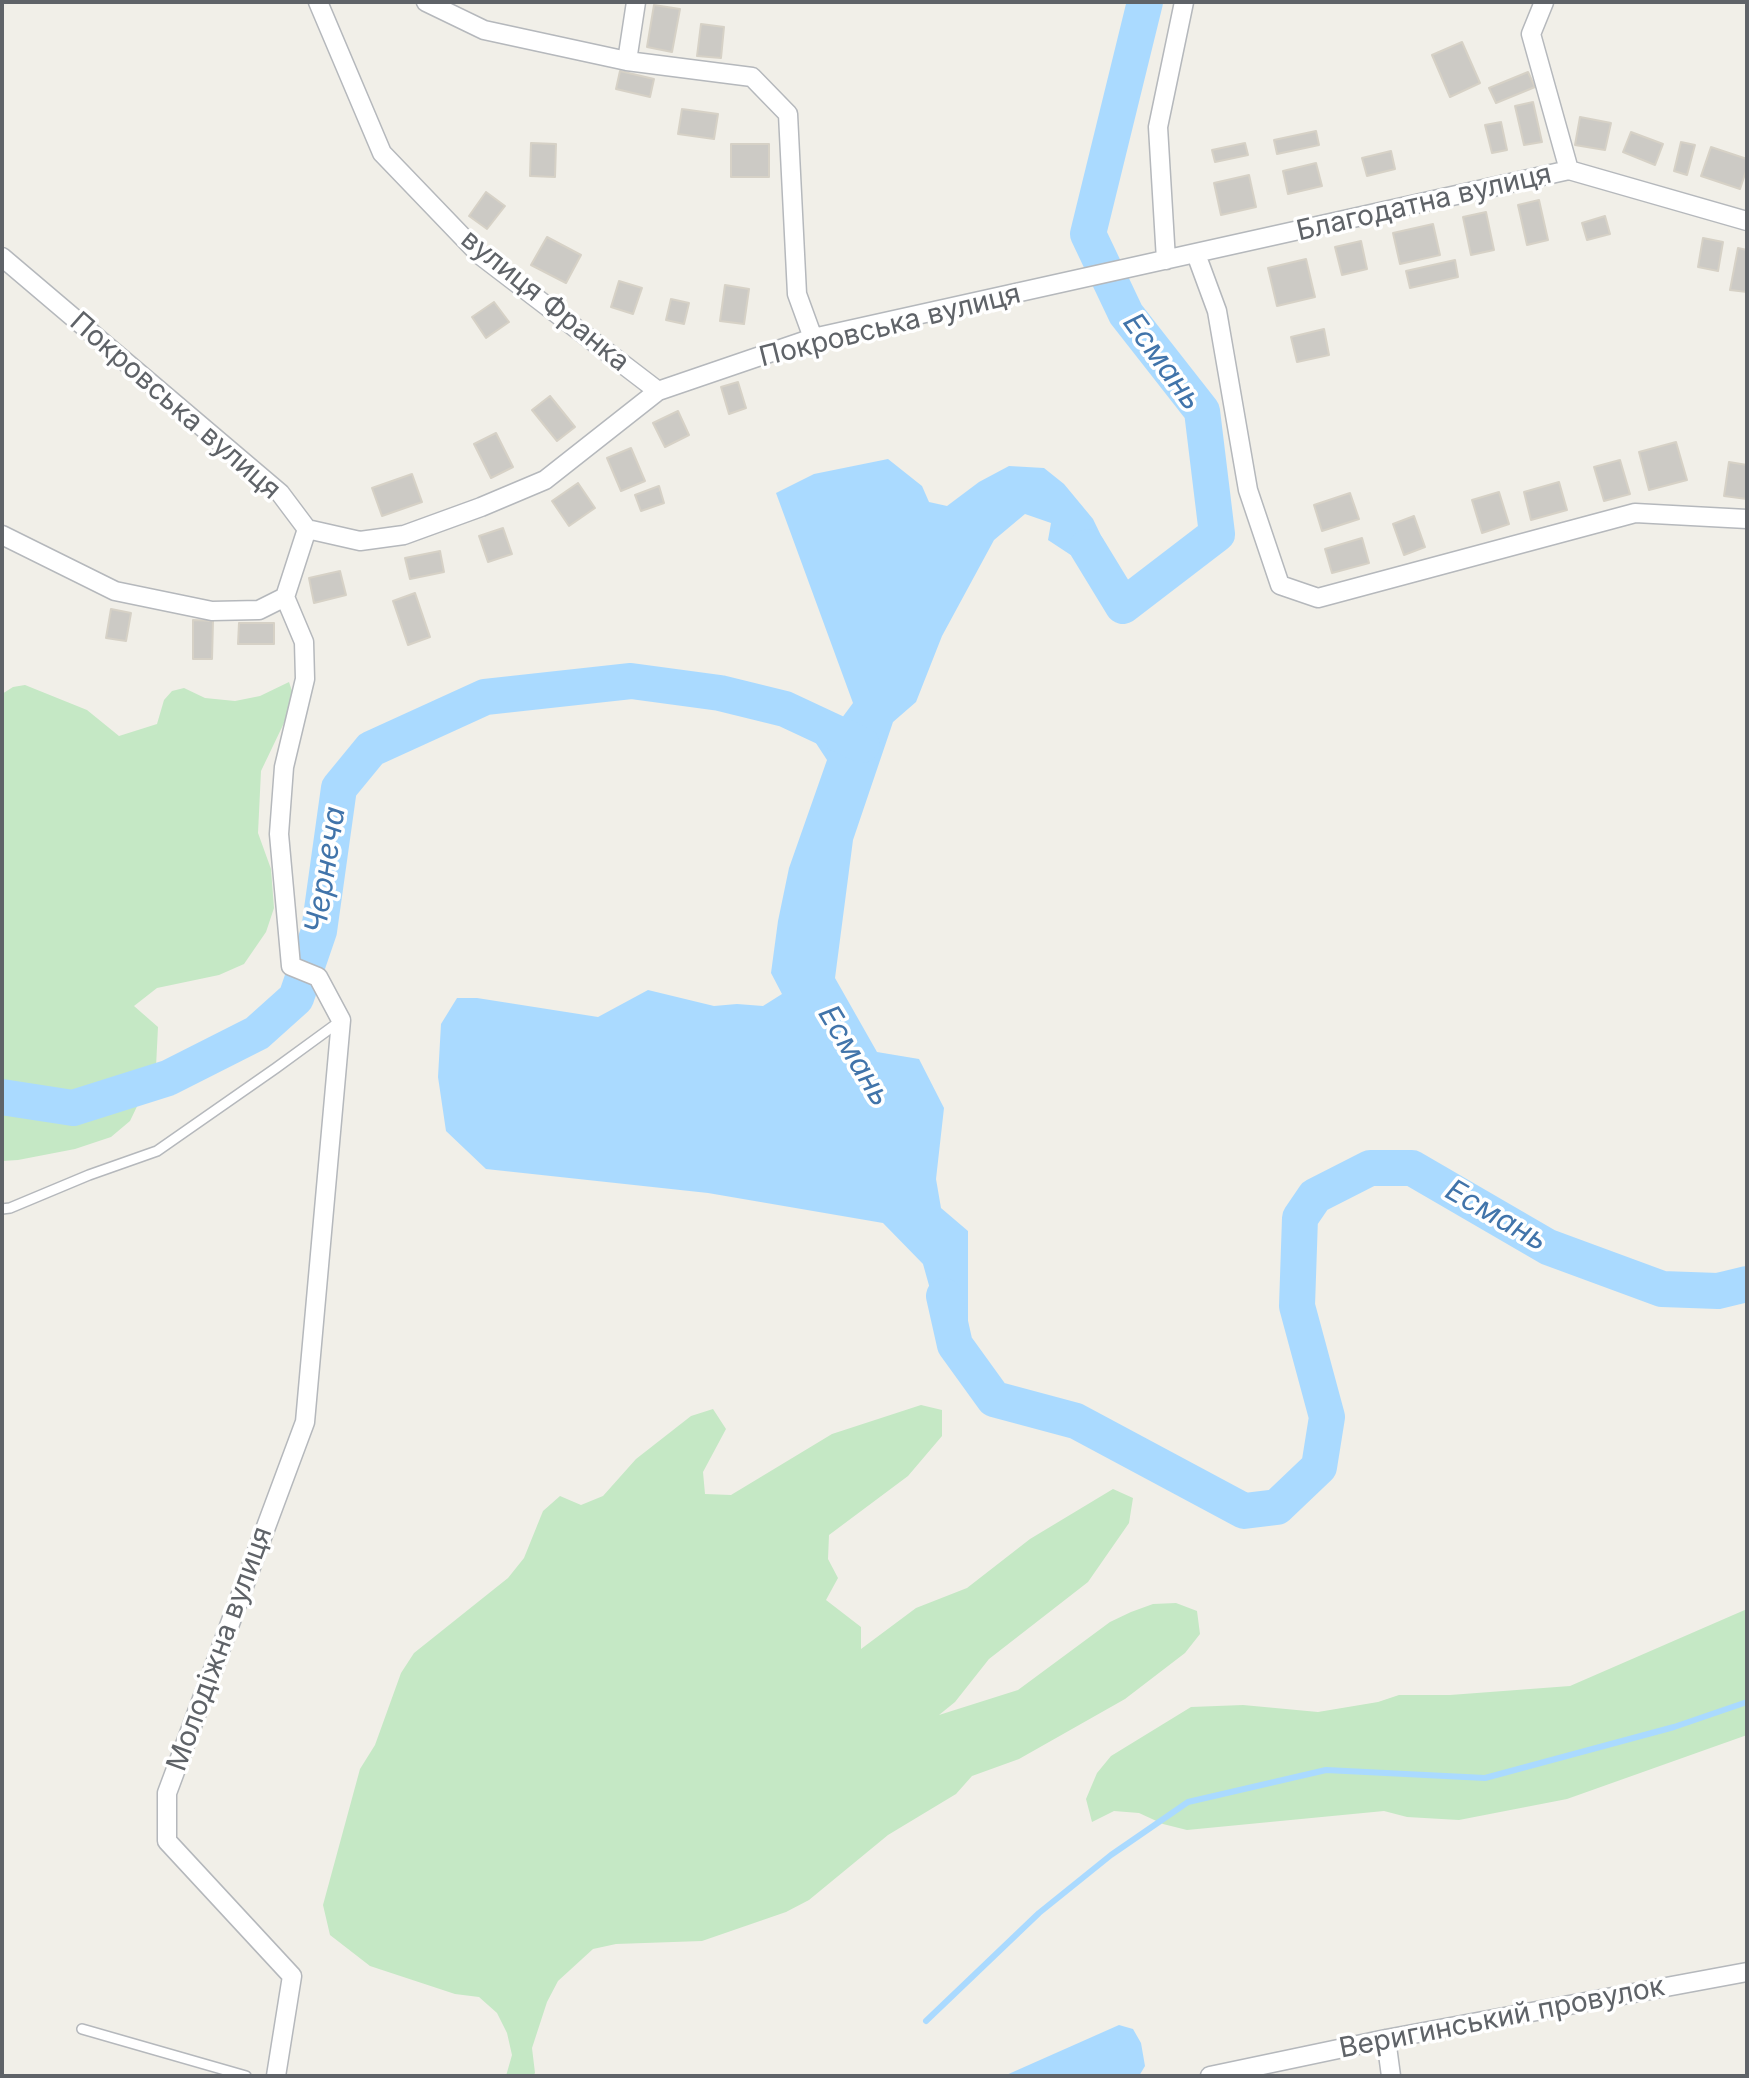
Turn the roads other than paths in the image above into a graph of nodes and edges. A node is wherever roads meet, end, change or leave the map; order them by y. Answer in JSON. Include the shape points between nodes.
{"nodes":[{"id":1,"x":318,"y":2,"type":"edge"},
{"id":2,"x":426,"y":2,"type":"edge"},
{"id":3,"x":636,"y":2,"type":"edge"},
{"id":4,"x":1184,"y":2,"type":"edge"},
{"id":5,"x":1544,"y":2,"type":"edge"},
{"id":6,"x":627,"y":61,"type":"junction"},
{"id":7,"x":1569,"y":170,"type":"junction"},
{"id":8,"x":1747,"y":221,"type":"edge"},
{"id":9,"x":1196,"y":254,"type":"junction"},
{"id":10,"x":2,"y":257,"type":"edge"},
{"id":11,"x":1166,"y":260,"type":"junction"},
{"id":12,"x":1145,"y":264,"type":"joint"},
{"id":13,"x":813,"y":338,"type":"junction"},
{"id":14,"x":658,"y":391,"type":"junction"},
{"id":15,"x":1747,"y":519,"type":"edge"},
{"id":16,"x":307,"y":529,"type":"junction"},
{"id":17,"x":2,"y":535,"type":"edge"},
{"id":18,"x":285,"y":597,"type":"junction"},
{"id":19,"x":341,"y":1020,"type":"junction"},
{"id":20,"x":2,"y":1209,"type":"edge"},
{"id":21,"x":1747,"y":1972,"type":"edge"},
{"id":22,"x":82,"y":2029,"type":"dead end"},
{"id":23,"x":1386,"y":2039,"type":"junction"},
{"id":24,"x":246,"y":2076,"type":"edge"},
{"id":25,"x":276,"y":2076,"type":"edge"},
{"id":26,"x":1210,"y":2076,"type":"edge"},
{"id":27,"x":1391,"y":2076,"type":"edge"}],
"edges":[{"from":1,"to":14,"type":"street","name":"вулиця Франка","via":[[382,153],[480,255]]},
{"from":2,"to":6,"type":"street","via":[[484,30]]},
{"from":3,"to":6,"type":"street"},
{"from":4,"to":11,"type":"street","via":[[1158,127]]},
{"from":5,"to":7,"type":"street","via":[[1531,34]]},
{"from":6,"to":13,"type":"street","via":[[752,77],[788,114],[797,294]]},
{"from":7,"to":8,"type":"street","name":"Благодатна вулиця"},
{"from":7,"to":9,"type":"street","name":"Благодатна вулиця"},
{"from":9,"to":11,"type":"street","name":"Благодатна вулиця"},
{"from":9,"to":15,"type":"street","via":[[1217,311],[1248,490],[1280,585],[1318,598],[1635,513]]},
{"from":10,"to":16,"type":"street","name":"Покровська вулиця","via":[[280,493]]},
{"from":11,"to":12,"type":"street","name":"Благодатна вулиця"},
{"from":12,"to":13,"type":"street","name":"Покровська вулиця"},
{"from":13,"to":14,"type":"street","name":"Покровська вулиця"},
{"from":14,"to":16,"type":"street","name":"Покровська вулиця","via":[[545,480],[481,507],[404,535],[360,541]]},
{"from":16,"to":18,"type":"street"},
{"from":17,"to":18,"type":"street","via":[[128,594],[212,611],[259,610]]},
{"from":18,"to":19,"type":"street","via":[[304,642],[305,666],[284,767],[279,834],[291,966],[318,977]]},
{"from":19,"to":20,"type":"lane","via":[[157,1151]]},
{"from":19,"to":25,"type":"street","name":"Молодіжна вулиця","via":[[305,1422],[167,1793],[167,1841],[292,1976]]},
{"from":21,"to":23,"type":"street","name":"Веригинський провулок"},
{"from":22,"to":24,"type":"lane"},
{"from":23,"to":26,"type":"street","name":"Веригинський провулок"},
{"from":23,"to":27,"type":"street"}]}
